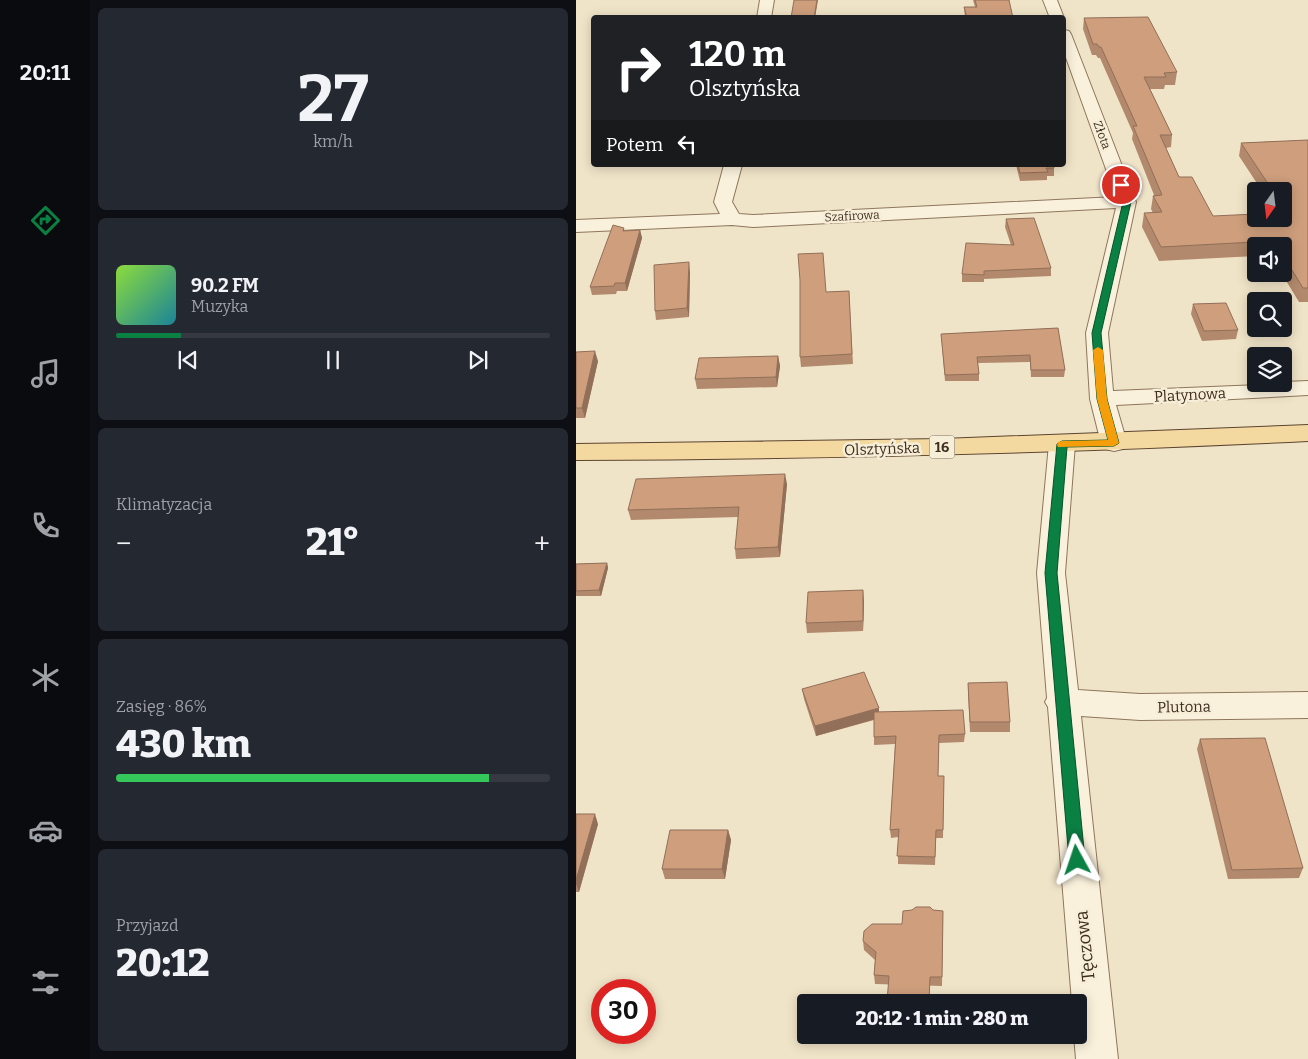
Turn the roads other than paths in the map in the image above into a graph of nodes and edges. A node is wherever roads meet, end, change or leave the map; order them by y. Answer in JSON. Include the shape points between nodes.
{"nodes":[{"id":1,"x":767,"y":0,"type":"edge"},
{"id":2,"x":1050,"y":0,"type":"edge"},
{"id":3,"x":764,"y":15,"type":"edge"},
{"id":4,"x":1056,"y":15,"type":"edge"},
{"id":5,"x":1066,"y":39,"type":"edge"},
{"id":6,"x":732,"y":167,"type":"edge"},
{"id":7,"x":1127,"y":202,"type":"junction"},
{"id":8,"x":732,"y":219,"type":"junction"},
{"id":9,"x":576,"y":226,"type":"edge"},
{"id":10,"x":1308,"y":388,"type":"edge"},
{"id":11,"x":1102,"y":399,"type":"junction"},
{"id":12,"x":1308,"y":433,"type":"edge"},
{"id":13,"x":1114,"y":443,"type":"junction"},
{"id":14,"x":1062,"y":444,"type":"junction"},
{"id":15,"x":576,"y":452,"type":"edge"},
{"id":16,"x":1061,"y":702,"type":"junction"},
{"id":17,"x":1308,"y":705,"type":"edge"},
{"id":18,"x":1097,"y":1059,"type":"edge"}],
"edges":[{"from":1,"to":3,"type":"street"},
{"from":2,"to":4,"type":"street"},
{"from":5,"to":7,"type":"street","name":"Złota"},
{"from":6,"to":8,"type":"street","via":[[723,202]]},
{"from":7,"to":8,"type":"street","name":"Szafirowa","via":[[753,221]]},
{"from":7,"to":11,"type":"street","via":[[1097,333]]},
{"from":8,"to":9,"type":"street","name":"Szafirowa"},
{"from":10,"to":11,"type":"street","name":"Platynowa"},
{"from":11,"to":13,"type":"street"},
{"from":12,"to":13,"type":"main road","name":"Olsztyńska","number":"16"},
{"from":13,"to":14,"type":"main road","name":"Olsztyńska","number":"16"},
{"from":14,"to":15,"type":"main road","name":"Olsztyńska","number":"16","via":[[800,452]]},
{"from":14,"to":16,"type":"street","name":"Tęczowa","via":[[1051,573]]},
{"from":16,"to":17,"type":"street","name":"Plutona","via":[[1140,707]]},
{"from":16,"to":18,"type":"street","name":"Tęczowa"}]}
